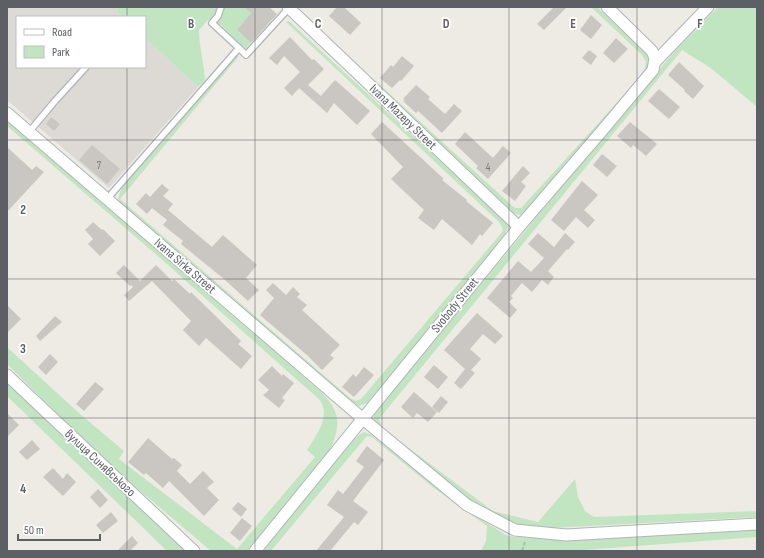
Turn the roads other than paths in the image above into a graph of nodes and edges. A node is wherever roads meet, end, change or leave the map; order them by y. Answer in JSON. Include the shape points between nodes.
{"nodes":[{"id":1,"x":221,"y":7,"type":"edge"},
{"id":2,"x":288,"y":7,"type":"edge"},
{"id":3,"x":607,"y":7,"type":"edge"},
{"id":4,"x":708,"y":7,"type":"edge"},
{"id":5,"x":238,"y":48,"type":"junction"},
{"id":6,"x":655,"y":62,"type":"junction"},
{"id":7,"x":85,"y":68,"type":"edge"},
{"id":8,"x":7,"y":113,"type":"edge"},
{"id":9,"x":29,"y":132,"type":"junction"},
{"id":10,"x":107,"y":199,"type":"junction"},
{"id":11,"x":519,"y":227,"type":"junction"},
{"id":12,"x":7,"y":375,"type":"edge"},
{"id":13,"x":363,"y":418,"type":"junction"},
{"id":14,"x":757,"y":524,"type":"edge"},
{"id":15,"x":194,"y":551,"type":"edge"},
{"id":16,"x":255,"y":551,"type":"edge"}],
"edges":[{"from":1,"to":5,"type":"lane","via":[[212,23]]},
{"from":2,"to":5,"type":"lane","via":[[246,55]]},
{"from":2,"to":11,"type":"street","name":"Ivana Mazepy Street"},
{"from":3,"to":6,"type":"street","via":[[649,47]]},
{"from":4,"to":6,"type":"street","name":"Svobody Street"},
{"from":5,"to":10,"type":"lane"},
{"from":6,"to":11,"type":"street","name":"Svobody Street","via":[[654,70]]},
{"from":7,"to":9,"type":"lane"},
{"from":8,"to":9,"type":"street","name":"Ivana Sirka Street"},
{"from":9,"to":10,"type":"street","name":"Ivana Sirka Street"},
{"from":10,"to":13,"type":"street","name":"Ivana Sirka Street"},
{"from":11,"to":13,"type":"street","name":"Svobody Street"},
{"from":12,"to":15,"type":"street","name":"вулиця Синявського"},
{"from":13,"to":14,"type":"street","name":"Ivana Sirka Street","via":[[467,505],[515,530],[566,535]]},
{"from":13,"to":16,"type":"street","name":"Svobody Street"}]}
